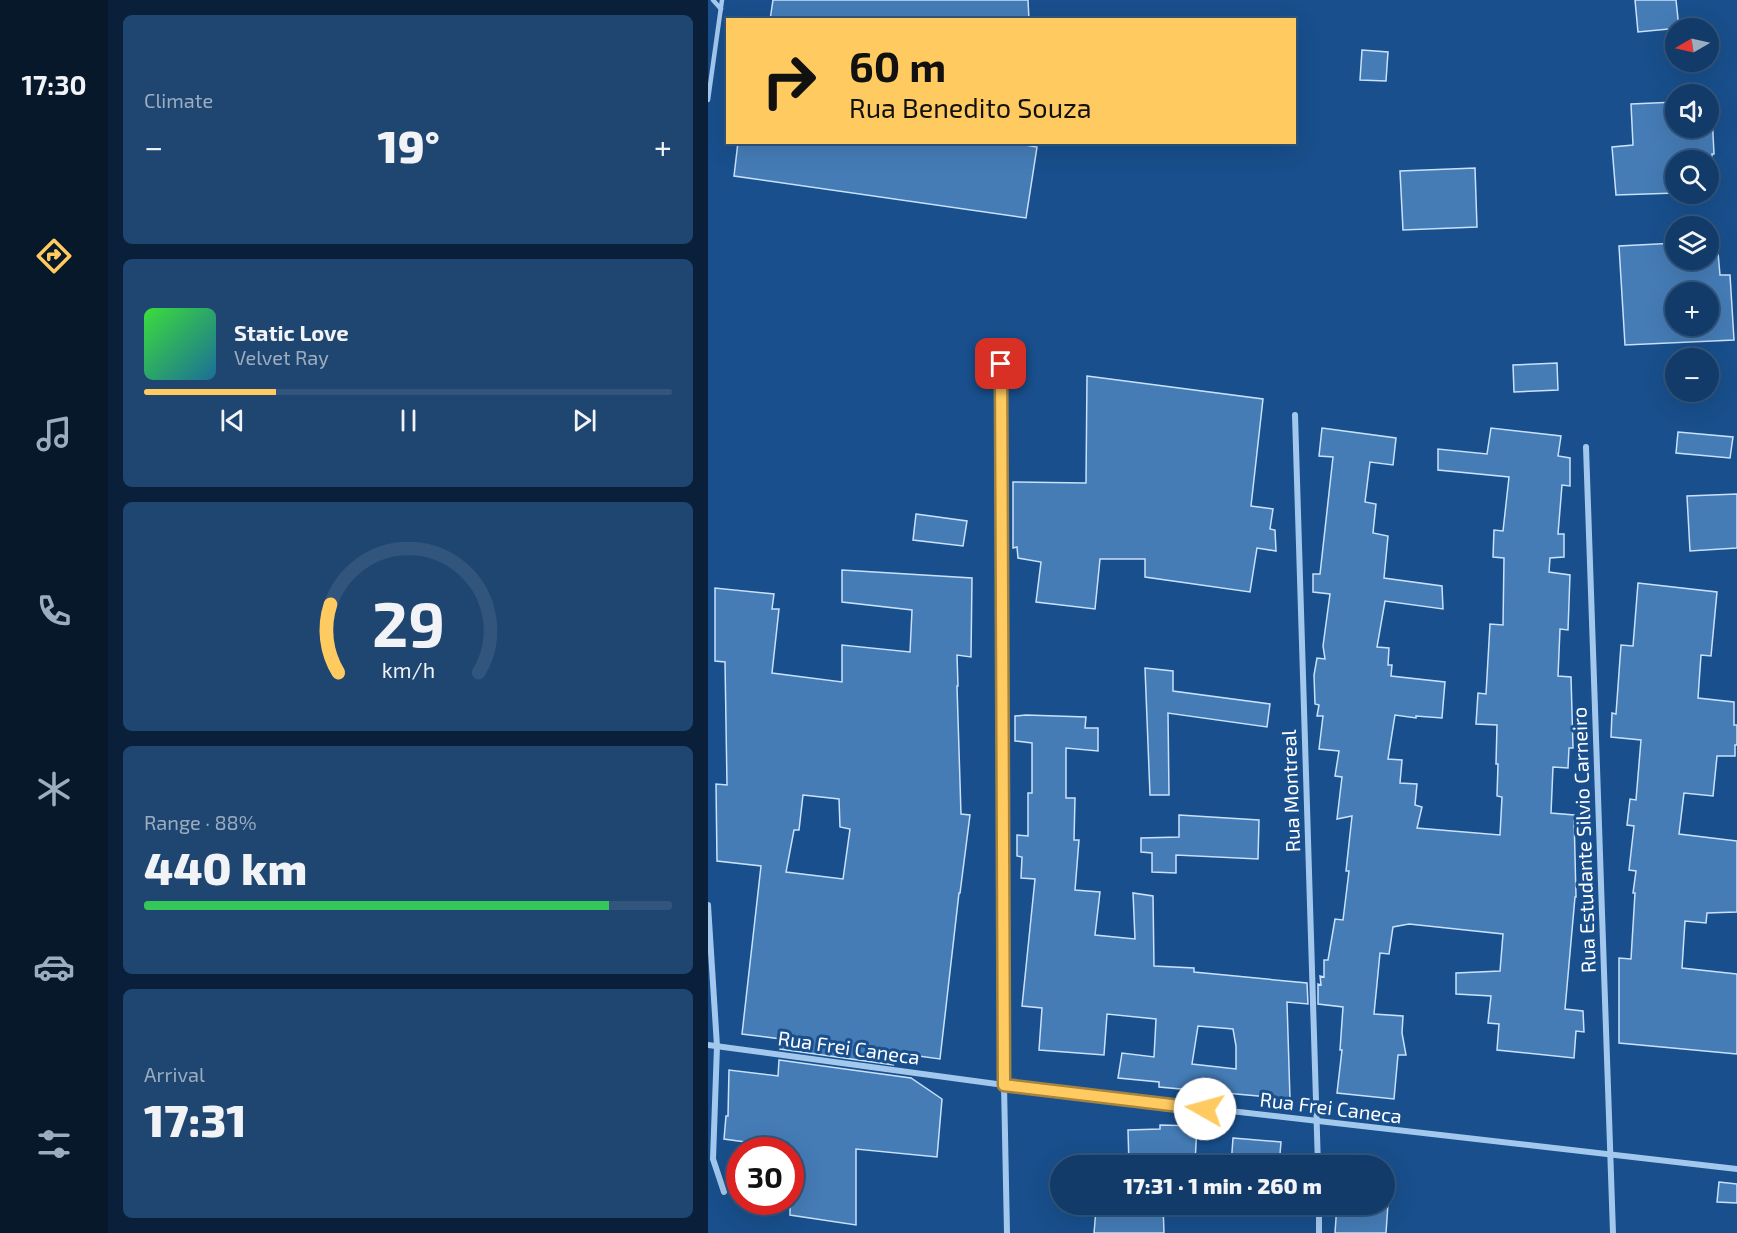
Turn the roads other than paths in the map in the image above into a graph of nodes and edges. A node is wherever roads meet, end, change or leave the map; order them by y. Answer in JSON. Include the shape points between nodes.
{"nodes":[{"id":1,"x":713,"y":0,"type":"edge"},
{"id":2,"x":722,"y":0,"type":"edge"},
{"id":3,"x":721,"y":9,"type":"junction"},
{"id":4,"x":708,"y":100,"type":"edge"},
{"id":5,"x":1001,"y":364,"type":"dead end"},
{"id":6,"x":1295,"y":415,"type":"dead end"},
{"id":7,"x":1586,"y":447,"type":"dead end"},
{"id":8,"x":708,"y":905,"type":"edge"},
{"id":9,"x":708,"y":1045,"type":"edge"},
{"id":10,"x":717,"y":1046,"type":"junction"},
{"id":11,"x":1004,"y":1085,"type":"junction"},
{"id":12,"x":1317,"y":1122,"type":"junction"},
{"id":13,"x":1318,"y":1155,"type":"edge"},
{"id":14,"x":1611,"y":1155,"type":"junction"},
{"id":15,"x":1737,"y":1169,"type":"edge"},
{"id":16,"x":724,"y":1192,"type":"dead end"},
{"id":17,"x":1319,"y":1215,"type":"edge"},
{"id":18,"x":1007,"y":1233,"type":"edge"},
{"id":19,"x":1319,"y":1233,"type":"edge"},
{"id":20,"x":1613,"y":1233,"type":"edge"}],
"edges":[{"from":1,"to":3,"type":"lane"},
{"from":2,"to":3,"type":"lane"},
{"from":3,"to":4,"type":"lane"},
{"from":5,"to":11,"type":"street"},
{"from":6,"to":12,"type":"street","name":"Rua Montreal"},
{"from":7,"to":14,"type":"street","name":"Rua Estudante Silvio Carneiro"},
{"from":8,"to":10,"type":"street"},
{"from":9,"to":10,"type":"street","name":"Rua Frei Caneca"},
{"from":10,"to":11,"type":"street","name":"Rua Frei Caneca"},
{"from":10,"to":16,"type":"street","via":[[713,1159]]},
{"from":11,"to":12,"type":"street","name":"Rua Frei Caneca"},
{"from":11,"to":18,"type":"street"},
{"from":12,"to":13,"type":"street","name":"Rua Montreal"},
{"from":12,"to":14,"type":"street","name":"Rua Frei Caneca"},
{"from":14,"to":15,"type":"street","name":"Rua Frei Caneca"},
{"from":14,"to":20,"type":"street","name":"Rua Estudante Silvio Carneiro"},
{"from":17,"to":19,"type":"street"}]}
